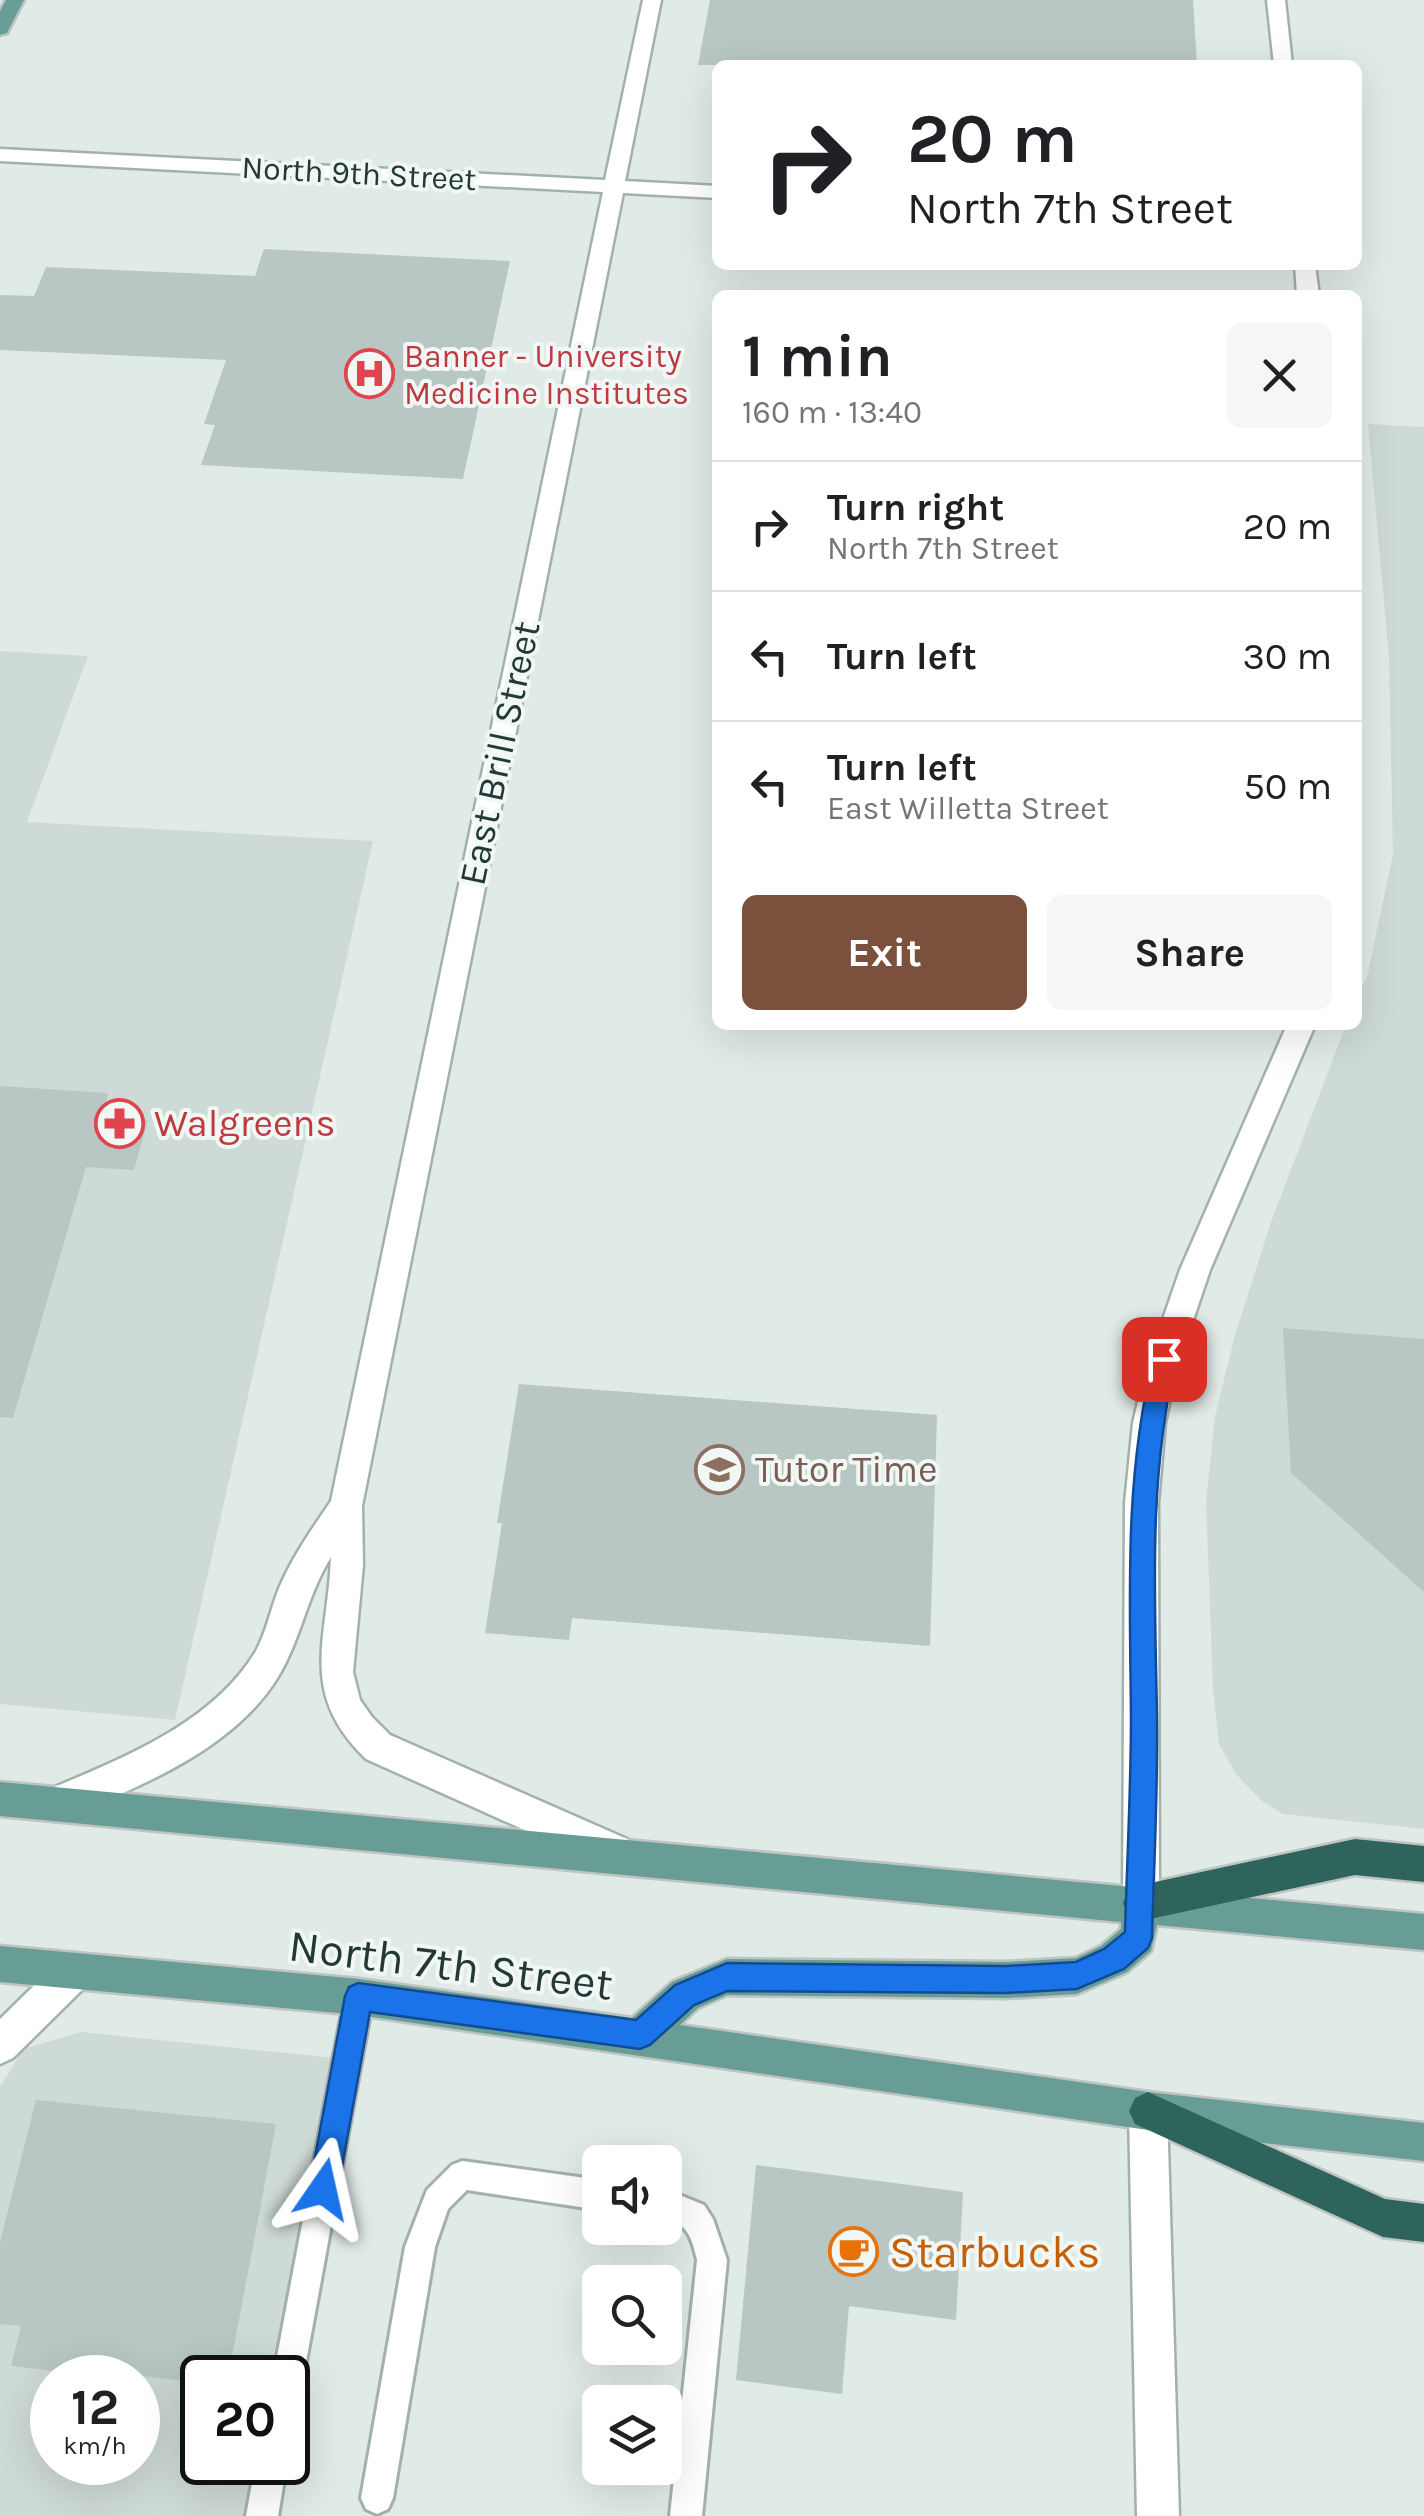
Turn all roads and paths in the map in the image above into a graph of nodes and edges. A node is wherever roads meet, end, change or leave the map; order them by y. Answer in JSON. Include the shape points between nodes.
{"nodes":[{"id":1,"x":15,"y":0,"type":"edge"},
{"id":2,"x":652,"y":0,"type":"edge"},
{"id":3,"x":1276,"y":0,"type":"edge"},
{"id":4,"x":0,"y":29,"type":"edge"},
{"id":5,"x":1282,"y":60,"type":"edge"},
{"id":6,"x":0,"y":155,"type":"edge"},
{"id":7,"x":612,"y":186,"type":"junction"},
{"id":8,"x":712,"y":192,"type":"edge"},
{"id":9,"x":1299,"y":1030,"type":"edge"},
{"id":10,"x":346,"y":1506,"type":"junction"},
{"id":11,"x":0,"y":1799,"type":"edge"},
{"id":12,"x":55,"y":1804,"type":"junction"},
{"id":13,"x":625,"y":1856,"type":"junction"},
{"id":14,"x":1424,"y":1864,"type":"edge"},
{"id":15,"x":1141,"y":1903,"type":"junction"},
{"id":16,"x":1424,"y":1932,"type":"edge"},
{"id":17,"x":0,"y":1964,"type":"edge"},
{"id":18,"x":76,"y":1970,"type":"junction"},
{"id":19,"x":358,"y":1996,"type":"junction"},
{"id":20,"x":640,"y":2035,"type":"junction"},
{"id":21,"x":0,"y":2045,"type":"edge"},
{"id":22,"x":1148,"y":2111,"type":"junction"},
{"id":23,"x":1424,"y":2142,"type":"edge"},
{"id":24,"x":582,"y":2192,"type":"edge"},
{"id":25,"x":682,"y":2206,"type":"edge"},
{"id":26,"x":1424,"y":2223,"type":"edge"},
{"id":27,"x":292,"y":2355,"type":"edge"},
{"id":28,"x":268,"y":2485,"type":"edge"},
{"id":29,"x":377,"y":2498,"type":"dead end"},
{"id":30,"x":262,"y":2516,"type":"edge"},
{"id":31,"x":686,"y":2516,"type":"edge"},
{"id":32,"x":1158,"y":2516,"type":"edge"}],
"edges":[{"from":1,"to":4,"type":"main road"},
{"from":2,"to":7,"type":"street","name":"East Brill Street"},
{"from":3,"to":5,"type":"street"},
{"from":6,"to":7,"type":"street","name":"North 9th Street"},
{"from":7,"to":8,"type":"street","name":"North 9th Street"},
{"from":7,"to":10,"type":"street","name":"East Brill Street"},
{"from":9,"to":15,"type":"street","via":[[1273,1102],[1194,1269],[1149,1424],[1142,1498]]},
{"from":10,"to":12,"type":"street","name":"East Brill Street","via":[[300,1579],[277,1646],[229,1708],[156,1760]]},
{"from":10,"to":13,"type":"street","name":"East Brill Street","via":[[346,1581],[335,1665],[340,1697],[356,1730],[378,1748]]},
{"from":11,"to":12,"type":"main road"},
{"from":12,"to":13,"type":"main road"},
{"from":13,"to":15,"type":"main road"},
{"from":14,"to":15,"type":"highway","via":[[1355,1856]]},
{"from":15,"to":16,"type":"main road"},
{"from":15,"to":20,"type":"main road","via":[[1138,1938],[1114,1959],[1077,1976],[727,1977],[684,1994]]},
{"from":17,"to":18,"type":"main road","name":"North 7th Street"},
{"from":18,"to":19,"type":"main road","name":"North 7th Street"},
{"from":18,"to":21,"type":"street"},
{"from":19,"to":20,"type":"main road","name":"North 7th Street"},
{"from":19,"to":27,"type":"lane"},
{"from":20,"to":22,"type":"main road","name":"North 7th Street"},
{"from":22,"to":23,"type":"main road","name":"North 7th Street"},
{"from":22,"to":26,"type":"highway","via":[[1383,2218]]},
{"from":22,"to":32,"type":"street"},
{"from":24,"to":29,"type":"lane","via":[[462,2176],[437,2200],[420,2247]]},
{"from":25,"to":31,"type":"lane","via":[[704,2224],[712,2260]]},
{"from":28,"to":30,"type":"lane"}]}
